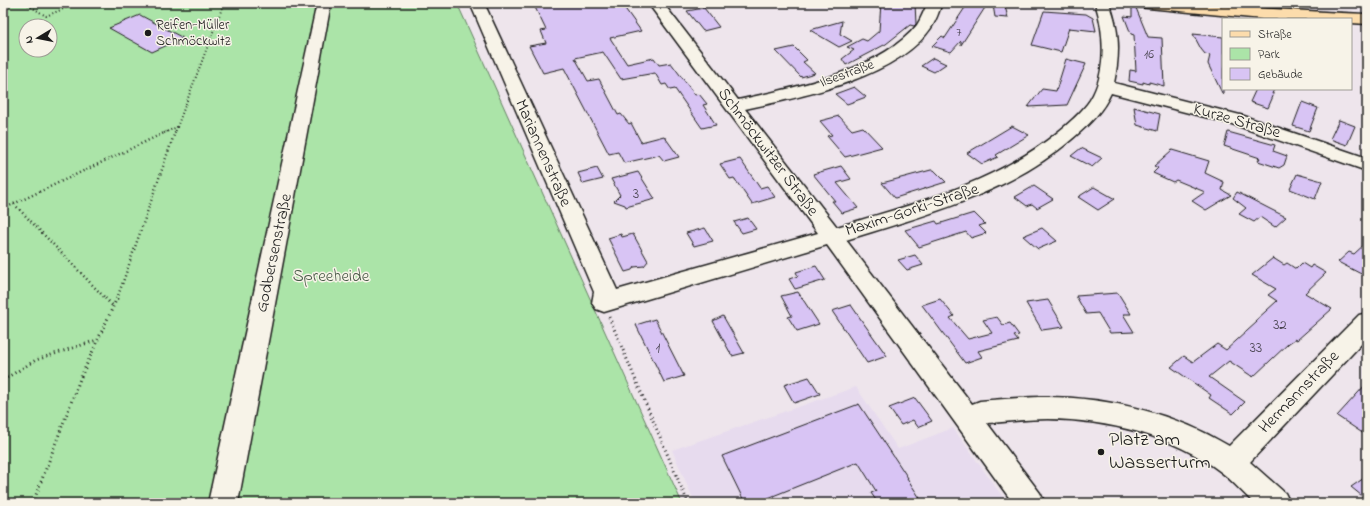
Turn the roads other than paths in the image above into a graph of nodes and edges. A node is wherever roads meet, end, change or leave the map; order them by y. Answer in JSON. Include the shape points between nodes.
{"nodes":[{"id":1,"x":324,"y":3,"type":"edge"},
{"id":2,"x":476,"y":3,"type":"edge"},
{"id":3,"x":655,"y":3,"type":"edge"},
{"id":4,"x":935,"y":3,"type":"edge"},
{"id":5,"x":1102,"y":3,"type":"edge"},
{"id":6,"x":1138,"y":3,"type":"edge"},
{"id":7,"x":1346,"y":18,"type":"edge"},
{"id":8,"x":1352,"y":18,"type":"edge"},
{"id":9,"x":1367,"y":19,"type":"edge"},
{"id":10,"x":1106,"y":86,"type":"junction"},
{"id":11,"x":733,"y":107,"type":"junction"},
{"id":12,"x":1367,"y":165,"type":"edge"},
{"id":13,"x":839,"y":234,"type":"junction"},
{"id":14,"x":604,"y":303,"type":"joint"},
{"id":15,"x":1367,"y":322,"type":"edge"},
{"id":16,"x":967,"y":416,"type":"junction"},
{"id":17,"x":1231,"y":463,"type":"junction"},
{"id":18,"x":223,"y":503,"type":"edge"},
{"id":19,"x":1030,"y":503,"type":"edge"},
{"id":20,"x":1274,"y":503,"type":"edge"}],
"edges":[{"from":1,"to":18,"type":"street","name":"Godbersenstraße"},
{"from":2,"to":14,"type":"street","name":"Mariannenstraße","via":[[606,292]]},
{"from":3,"to":11,"type":"street","name":"Schmöckwitzer Straße"},
{"from":4,"to":11,"type":"street","name":"Ilsestraße","via":[[929,20],[918,33],[897,51],[868,68],[837,80]]},
{"from":5,"to":10,"type":"street","name":"Maxim-Gorki-Straße","via":[[1110,27]]},
{"from":6,"to":7,"type":"main road","via":[[1262,14]]},
{"from":8,"to":9,"type":"main road"},
{"from":10,"to":12,"type":"street","name":"Kurze Straße","via":[[1238,120]]},
{"from":10,"to":13,"type":"street","name":"Maxim-Gorki-Straße","via":[[1086,116],[1037,160],[984,187]]},
{"from":11,"to":13,"type":"street","name":"Schmöckwitzer Straße"},
{"from":13,"to":14,"type":"street","name":"Maxim-Gorki-Straße"},
{"from":13,"to":16,"type":"street","name":"Schmöckwitzer Straße"},
{"from":15,"to":17,"type":"street","name":"Hermannstraße"},
{"from":16,"to":17,"type":"street","via":[[980,412],[1048,408],[1115,414],[1168,430],[1209,449]]},
{"from":16,"to":19,"type":"street","name":"Schmöckwitzer Straße"},
{"from":17,"to":20,"type":"street"}]}
